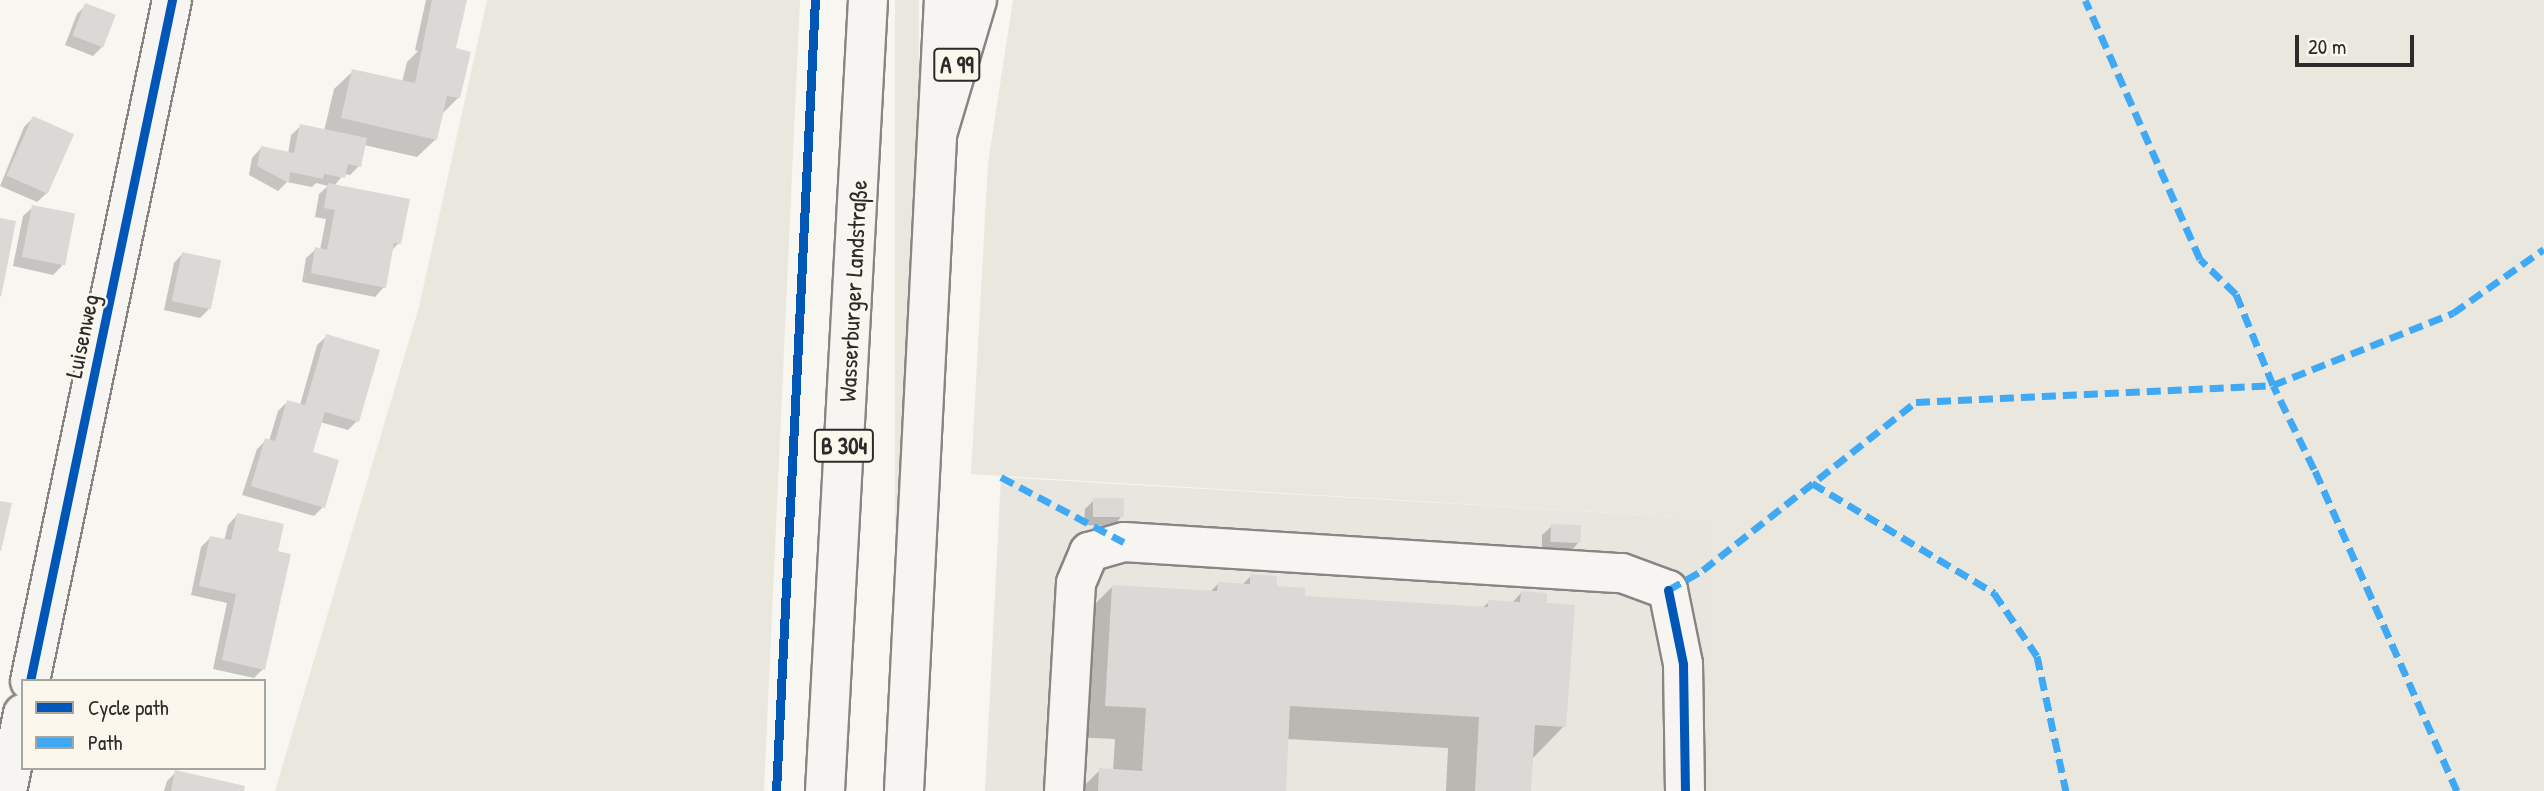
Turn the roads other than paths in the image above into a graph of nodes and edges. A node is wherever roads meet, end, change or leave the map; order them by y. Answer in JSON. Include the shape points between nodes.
{"nodes":[{"id":1,"x":172,"y":0,"type":"edge"},
{"id":2,"x":868,"y":0,"type":"edge"},
{"id":3,"x":944,"y":0,"type":"edge"},
{"id":4,"x":977,"y":0,"type":"edge"},
{"id":5,"x":938,"y":131,"type":"junction"},
{"id":6,"x":30,"y":679,"type":"edge"},
{"id":7,"x":21,"y":723,"type":"edge"},
{"id":8,"x":6,"y":791,"type":"edge"},
{"id":9,"x":825,"y":791,"type":"edge"},
{"id":10,"x":904,"y":791,"type":"edge"},
{"id":11,"x":1064,"y":791,"type":"edge"},
{"id":12,"x":1685,"y":791,"type":"edge"}],
"edges":[{"from":1,"to":6,"type":"main road","name":"Luisenweg"},
{"from":2,"to":9,"type":"main road","name":"Wasserburger Landstraße","number":"B 304"},
{"from":3,"to":5,"type":"main road"},
{"from":4,"to":5,"type":"main road","number":"A 99"},
{"from":5,"to":10,"type":"main road"},
{"from":7,"to":8,"type":"main road"},
{"from":11,"to":12,"type":"main road","via":[[1076,583],[1089,552],[1124,542],[1622,573],[1668,590],[1684,664]]}]}
